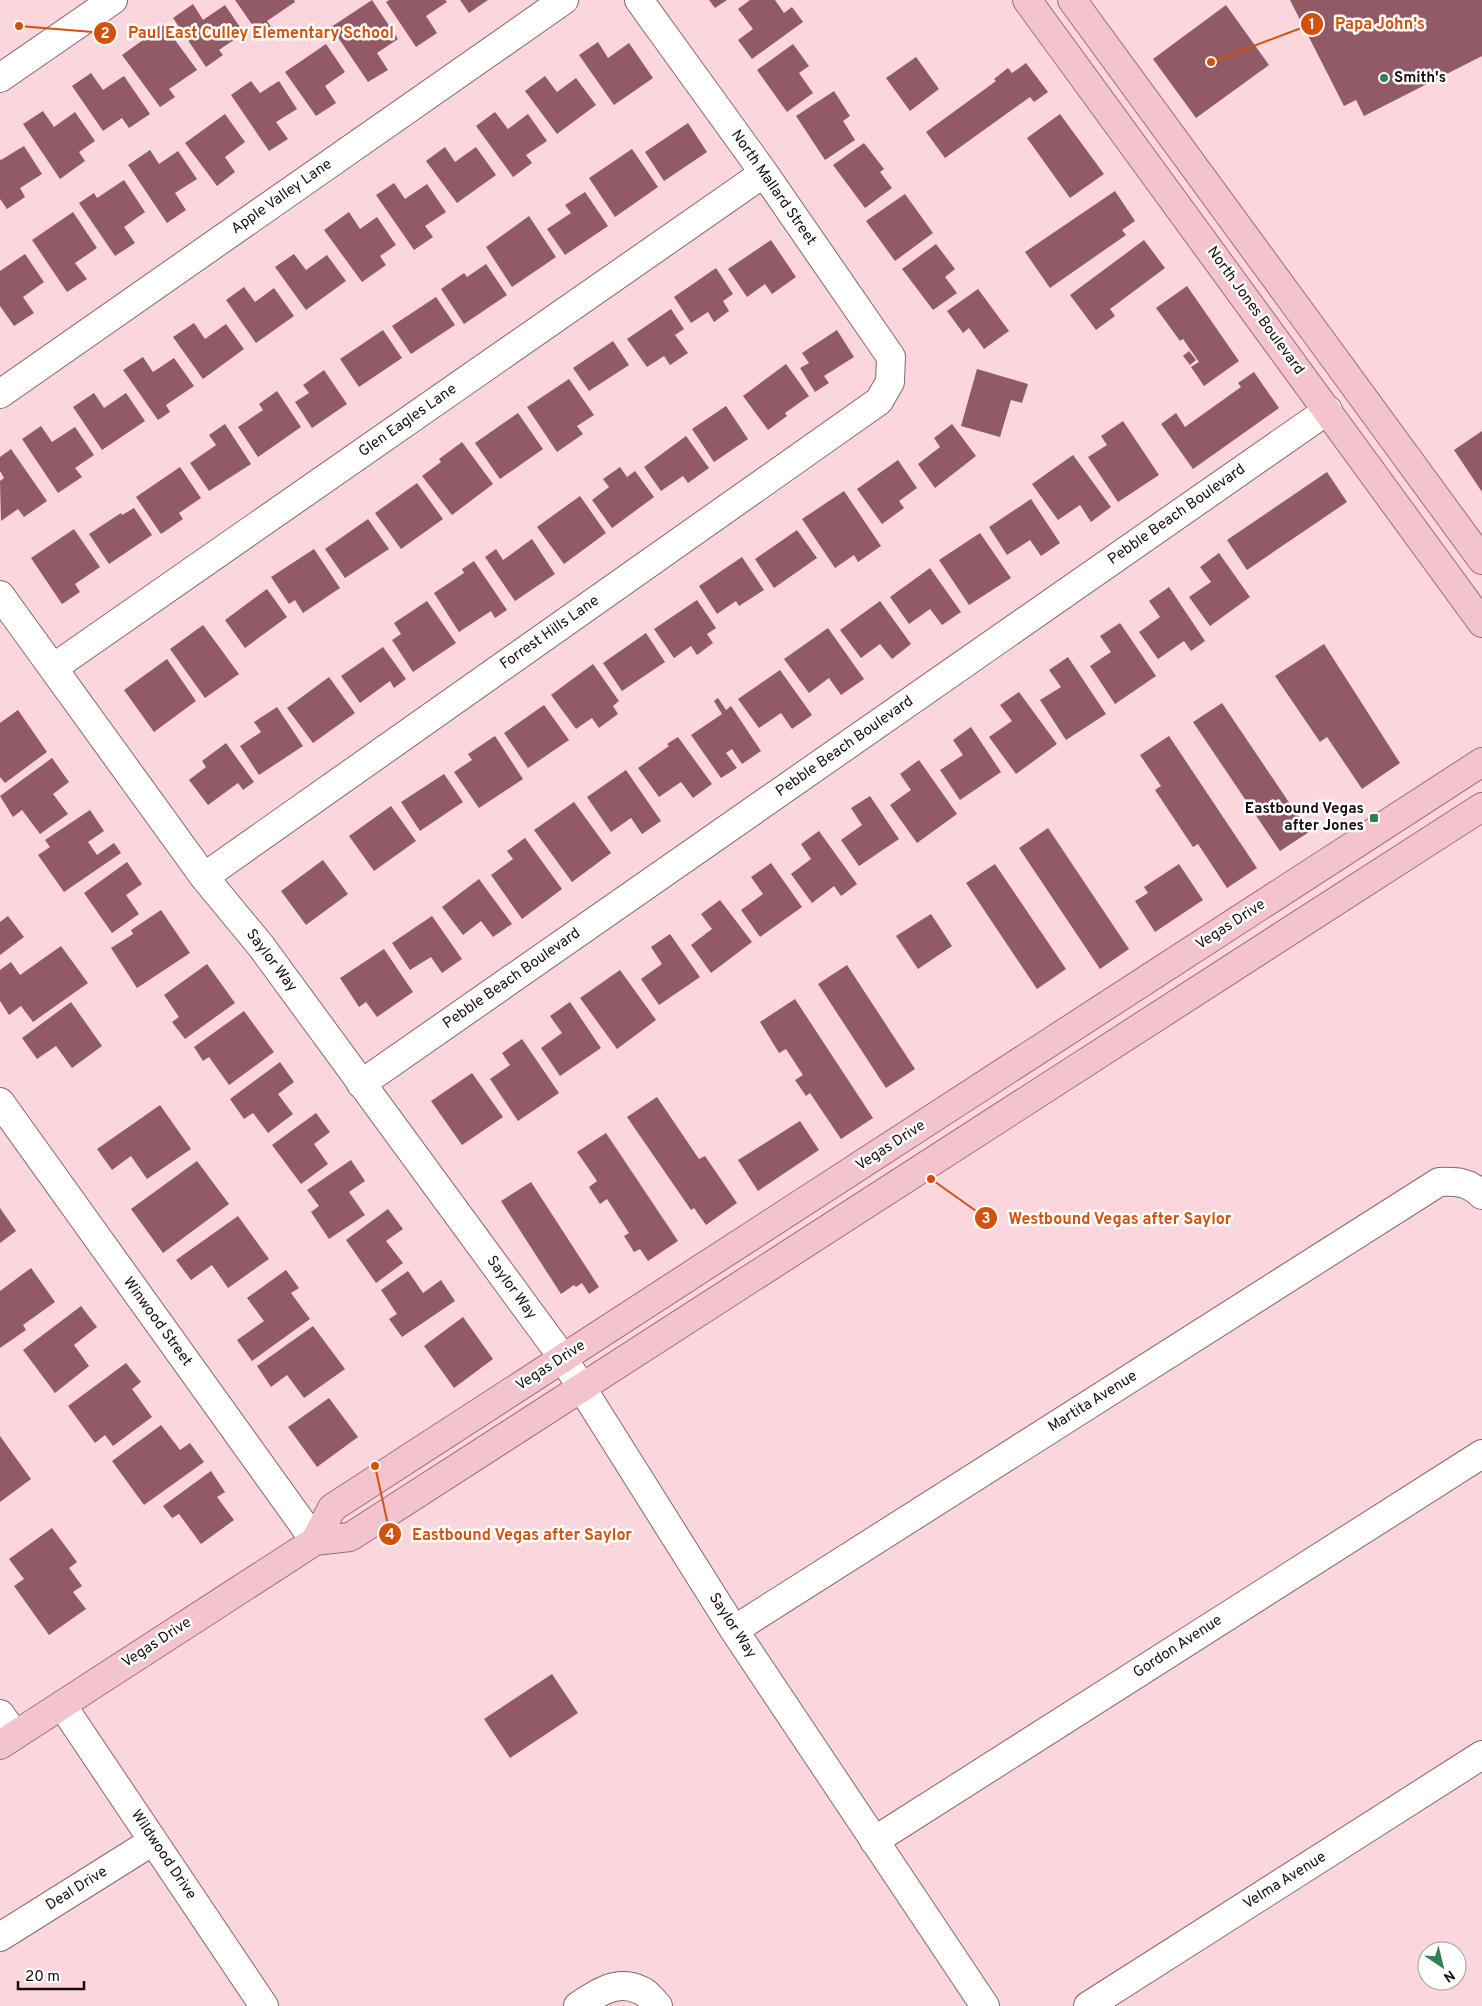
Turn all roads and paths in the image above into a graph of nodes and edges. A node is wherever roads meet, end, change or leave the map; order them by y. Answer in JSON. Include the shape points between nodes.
{"nodes":[{"id":1,"x":113,"y":0,"type":"edge"},
{"id":2,"x":564,"y":0,"type":"edge"},
{"id":3,"x":639,"y":0,"type":"edge"},
{"id":4,"x":1026,"y":0,"type":"edge"},
{"id":5,"x":1072,"y":0,"type":"edge"},
{"id":6,"x":0,"y":78,"type":"edge"},
{"id":7,"x":764,"y":174,"type":"junction"},
{"id":8,"x":1224,"y":209,"type":"junction"},
{"id":9,"x":1195,"y":229,"type":"junction"},
{"id":10,"x":890,"y":382,"type":"joint"},
{"id":11,"x":0,"y":394,"type":"edge"},
{"id":12,"x":1328,"y":410,"type":"junction"},
{"id":13,"x":1408,"y":459,"type":"junction"},
{"id":14,"x":1482,"y":560,"type":"edge"},
{"id":15,"x":0,"y":595,"type":"edge"},
{"id":16,"x":1482,"y":623,"type":"edge"},
{"id":17,"x":53,"y":668,"type":"junction"},
{"id":18,"x":1482,"y":762,"type":"edge"},
{"id":19,"x":1482,"y":807,"type":"edge"},
{"id":20,"x":204,"y":878,"type":"junction"},
{"id":21,"x":361,"y":1084,"type":"junction"},
{"id":22,"x":0,"y":1102,"type":"edge"},
{"id":23,"x":1482,"y":1195,"type":"edge"},
{"id":24,"x":563,"y":1358,"type":"junction"},
{"id":25,"x":582,"y":1388,"type":"junction"},
{"id":26,"x":1482,"y":1454,"type":"edge"},
{"id":27,"x":315,"y":1542,"type":"junction"},
{"id":28,"x":734,"y":1630,"type":"junction"},
{"id":29,"x":62,"y":1705,"type":"junction"},
{"id":30,"x":5,"y":1731,"type":"edge"},
{"id":31,"x":1482,"y":1756,"type":"edge"},
{"id":32,"x":153,"y":1841,"type":"junction"},
{"id":33,"x":874,"y":1841,"type":"junction"},
{"id":34,"x":0,"y":1937,"type":"edge"},
{"id":35,"x":264,"y":2006,"type":"edge"},
{"id":36,"x":578,"y":2006,"type":"edge"},
{"id":37,"x":658,"y":2006,"type":"edge"},
{"id":38,"x":985,"y":2006,"type":"edge"},
{"id":39,"x":1088,"y":2006,"type":"edge"}],
"edges":[{"from":1,"to":6,"type":"street"},
{"from":2,"to":11,"type":"street","name":"Apple Valley Lane"},
{"from":3,"to":7,"type":"street","name":"North Mallard Street"},
{"from":4,"to":9,"type":"main road","name":"North Jones Boulevard"},
{"from":5,"to":8,"type":"main road"},
{"from":7,"to":10,"type":"street","name":"North Mallard Street","via":[[892,357]]},
{"from":7,"to":17,"type":"street","name":"Glen Eagles Lane"},
{"from":8,"to":9,"type":"main road"},
{"from":8,"to":13,"type":"main road"},
{"from":9,"to":12,"type":"main road","name":"North Jones Boulevard"},
{"from":10,"to":20,"type":"street","name":"Forrest Hills Lane","via":[[879,401]]},
{"from":12,"to":13,"type":"main road","via":[[1362,427]]},
{"from":12,"to":16,"type":"main road","name":"North Jones Boulevard"},
{"from":12,"to":21,"type":"street","name":"Pebble Beach Boulevard"},
{"from":13,"to":14,"type":"main road"},
{"from":15,"to":17,"type":"street","name":"Saylor Way"},
{"from":17,"to":20,"type":"street","name":"Saylor Way"},
{"from":18,"to":24,"type":"main road","name":"Vegas Drive"},
{"from":19,"to":25,"type":"main road","name":"Vegas Drive"},
{"from":20,"to":21,"type":"street","name":"Saylor Way","via":[[261,946]]},
{"from":21,"to":24,"type":"street","name":"Saylor Way"},
{"from":22,"to":27,"type":"street","name":"Winwood Street"},
{"from":23,"to":28,"type":"street","name":"Martita Avenue","via":[[1472,1186],[1454,1181],[1439,1182]]},
{"from":24,"to":25,"type":"street","name":"Saylor Way"},
{"from":24,"to":27,"type":"main road","name":"Vegas Drive","via":[[332,1508]]},
{"from":25,"to":27,"type":"main road","name":"Vegas Drive","via":[[350,1537]]},
{"from":25,"to":28,"type":"street","name":"Saylor Way"},
{"from":26,"to":33,"type":"street","name":"Gordon Avenue"},
{"from":27,"to":29,"type":"main road","name":"Vegas Drive"},
{"from":28,"to":33,"type":"street","name":"Saylor Way"},
{"from":29,"to":30,"type":"main road","name":"Vegas Drive"},
{"from":29,"to":32,"type":"street","name":"Wildwood Drive"},
{"from":31,"to":39,"type":"street","name":"Velma Avenue"},
{"from":32,"to":34,"type":"street","name":"Deal Drive"},
{"from":32,"to":35,"type":"street","name":"Wildwood Drive"},
{"from":33,"to":38,"type":"street","name":"Saylor Way"},
{"from":36,"to":37,"type":"street","via":[[604,1989],[624,1986],[642,1990]]}]}
